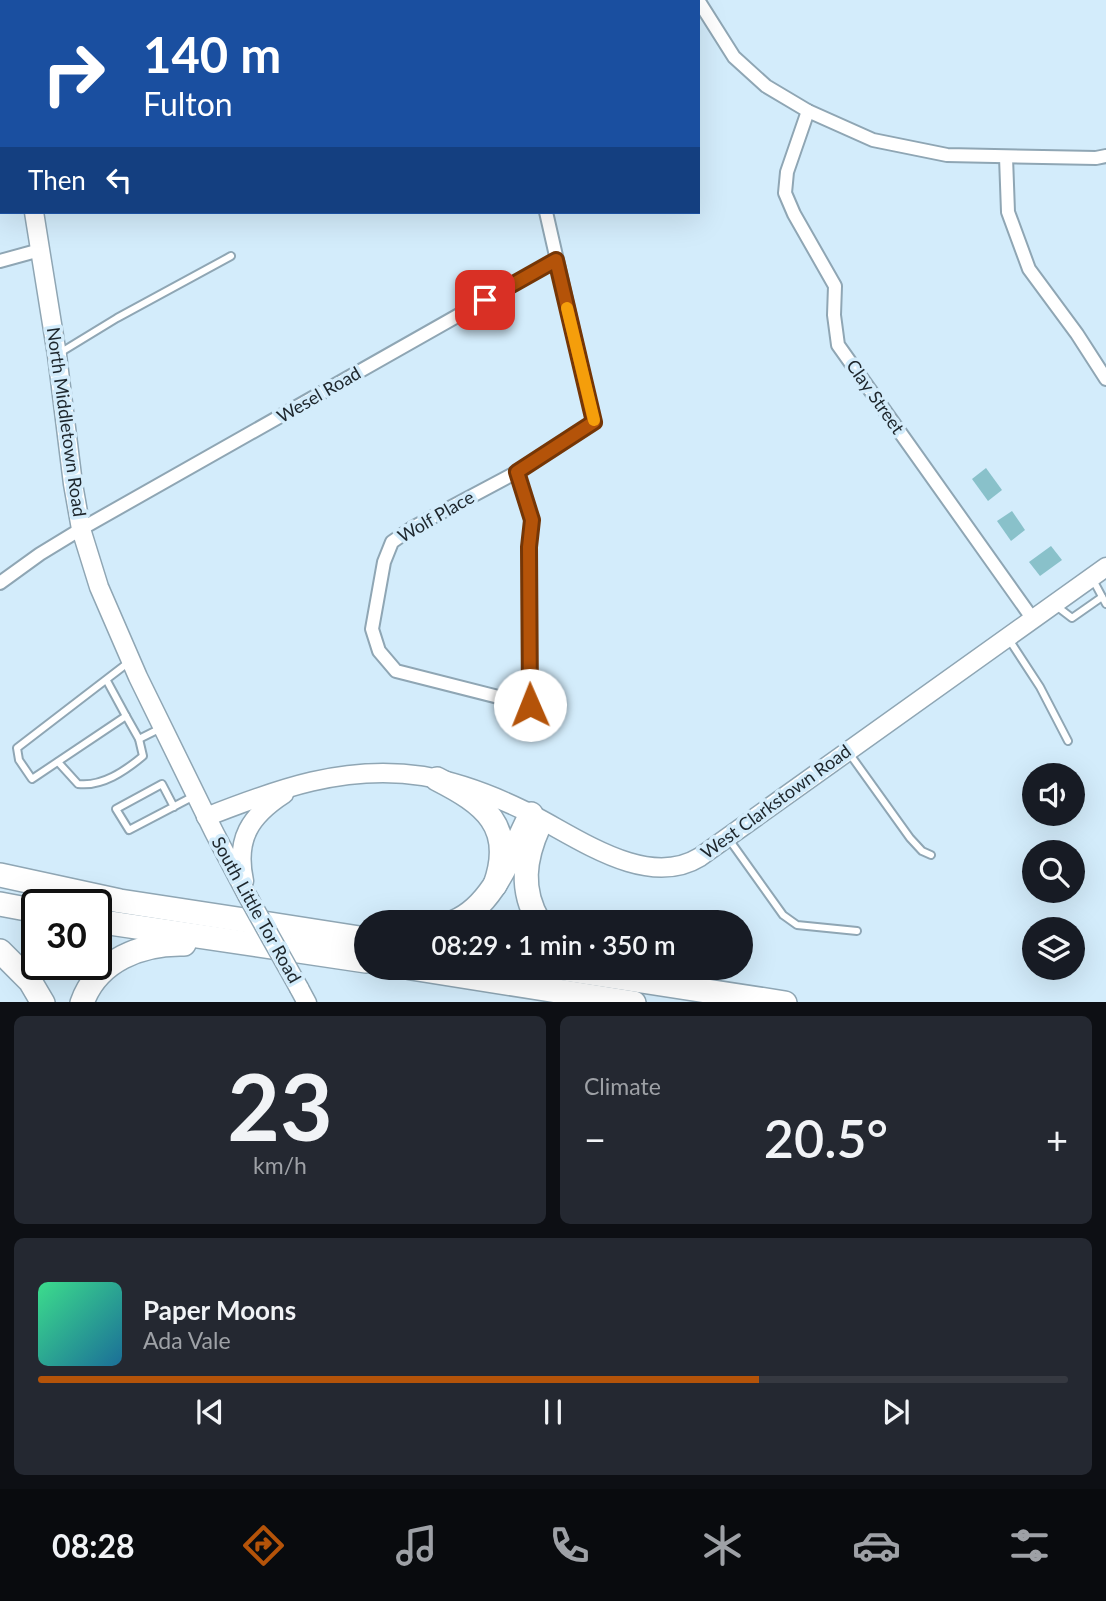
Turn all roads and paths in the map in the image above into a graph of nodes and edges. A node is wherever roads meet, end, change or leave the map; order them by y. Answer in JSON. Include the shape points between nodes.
{"nodes":[{"id":1,"x":700,"y":3,"type":"edge"},
{"id":2,"x":808,"y":111,"type":"junction"},
{"id":3,"x":1106,"y":156,"type":"edge"},
{"id":4,"x":1006,"y":157,"type":"junction"},
{"id":5,"x":34,"y":214,"type":"edge"},
{"id":6,"x":546,"y":214,"type":"edge"},
{"id":7,"x":40,"y":250,"type":"junction"},
{"id":8,"x":231,"y":257,"type":"dead end"},
{"id":9,"x":556,"y":260,"type":"junction"},
{"id":10,"x":0,"y":261,"type":"edge"},
{"id":11,"x":57,"y":355,"type":"junction"},
{"id":12,"x":1106,"y":379,"type":"edge"},
{"id":13,"x":517,"y":472,"type":"junction"},
{"id":14,"x":81,"y":529,"type":"junction"},
{"id":15,"x":1099,"y":572,"type":"edge"},
{"id":16,"x":0,"y":583,"type":"edge"},
{"id":17,"x":1104,"y":601,"type":"edge"},
{"id":18,"x":1053,"y":604,"type":"junction"},
{"id":19,"x":1032,"y":618,"type":"junction"},
{"id":20,"x":1007,"y":636,"type":"junction"},
{"id":21,"x":131,"y":661,"type":"junction"},
{"id":22,"x":107,"y":681,"type":"junction"},
{"id":23,"x":126,"y":716,"type":"junction"},
{"id":24,"x":163,"y":727,"type":"junction"},
{"id":25,"x":139,"y":739,"type":"junction"},
{"id":26,"x":1068,"y":741,"type":"dead end"},
{"id":27,"x":848,"y":751,"type":"junction"},
{"id":28,"x":58,"y":762,"type":"junction"},
{"id":29,"x":436,"y":779,"type":"junction"},
{"id":30,"x":303,"y":783,"type":"junction"},
{"id":31,"x":196,"y":795,"type":"junction"},
{"id":32,"x":174,"y":807,"type":"junction"},
{"id":33,"x":206,"y":817,"type":"junction"},
{"id":34,"x":536,"y":817,"type":"junction"},
{"id":35,"x":727,"y":837,"type":"junction"},
{"id":36,"x":931,"y":855,"type":"dead end"},
{"id":37,"x":0,"y":875,"type":"edge"},
{"id":38,"x":495,"y":885,"type":"junction"},
{"id":39,"x":247,"y":895,"type":"junction"},
{"id":40,"x":0,"y":904,"type":"edge"},
{"id":41,"x":21,"y":908,"type":"edge"},
{"id":42,"x":473,"y":910,"type":"edge"},
{"id":43,"x":533,"y":910,"type":"edge"},
{"id":44,"x":199,"y":914,"type":"junction"},
{"id":45,"x":112,"y":923,"type":"edge"},
{"id":46,"x":354,"y":924,"type":"edge"},
{"id":47,"x":858,"y":931,"type":"dead end"},
{"id":48,"x":354,"y":937,"type":"edge"},
{"id":49,"x":0,"y":951,"type":"edge"},
{"id":50,"x":309,"y":953,"type":"junction"},
{"id":51,"x":354,"y":959,"type":"edge"},
{"id":52,"x":487,"y":980,"type":"edge"},
{"id":53,"x":637,"y":980,"type":"edge"},
{"id":54,"x":676,"y":980,"type":"edge"},
{"id":55,"x":302,"y":998,"type":"edge"},
{"id":56,"x":778,"y":1001,"type":"edge"},
{"id":57,"x":42,"y":1002,"type":"edge"},
{"id":58,"x":82,"y":1002,"type":"edge"},
{"id":59,"x":628,"y":1002,"type":"edge"}],
"edges":[{"from":1,"to":2,"type":"street","via":[[734,57],[766,86]]},
{"from":2,"to":4,"type":"street","via":[[873,140],[947,155]]},
{"from":2,"to":19,"type":"street","name":"Clay Street","via":[[785,193],[835,286],[838,345]]},
{"from":3,"to":4,"type":"street"},
{"from":4,"to":12,"type":"street","via":[[1009,212],[1029,269]]},
{"from":5,"to":7,"type":"street","name":"North Middletown Road"},
{"from":6,"to":9,"type":"street"},
{"from":7,"to":10,"type":"street"},
{"from":7,"to":11,"type":"street","name":"North Middletown Road"},
{"from":8,"to":11,"type":"lane"},
{"from":9,"to":13,"type":"street","via":[[594,422]]},
{"from":9,"to":14,"type":"street","name":"Wesel Road"},
{"from":11,"to":14,"type":"street","name":"North Middletown Road"},
{"from":13,"to":13,"type":"street","name":"Wolf Place","via":[[392,542],[372,629],[379,652],[396,671],[530,705],[532,520]]},
{"from":14,"to":16,"type":"street","name":"Wesel Road"},
{"from":14,"to":21,"type":"street","name":"North Middletown Road","via":[[99,587]]},
{"from":15,"to":17,"type":"lane"},
{"from":15,"to":18,"type":"street","name":"West Clarkstown Road"},
{"from":17,"to":18,"type":"lane","via":[[1072,618]]},
{"from":18,"to":19,"type":"street","name":"West Clarkstown Road"},
{"from":19,"to":20,"type":"street","name":"West Clarkstown Road"},
{"from":20,"to":26,"type":"lane"},
{"from":20,"to":27,"type":"street","name":"West Clarkstown Road"},
{"from":21,"to":22,"type":"lane"},
{"from":21,"to":24,"type":"street","name":"North Middletown Road"},
{"from":22,"to":23,"type":"lane"},
{"from":22,"to":28,"type":"lane","via":[[17,748],[32,779]]},
{"from":23,"to":25,"type":"lane"},
{"from":23,"to":28,"type":"lane"},
{"from":24,"to":25,"type":"lane"},
{"from":24,"to":31,"type":"street","name":"North Middletown Road"},
{"from":25,"to":28,"type":"lane","via":[[143,756],[100,783],[78,784]]},
{"from":27,"to":35,"type":"street","name":"West Clarkstown Road"},
{"from":27,"to":36,"type":"lane","via":[[910,838]]},
{"from":29,"to":30,"type":"street","name":"West Clarkstown Road","via":[[384,773]]},
{"from":29,"to":34,"type":"street","name":"West Clarkstown Road","via":[[488,795]]},
{"from":29,"to":38,"type":"highway","via":[[475,801],[495,822],[501,854]]},
{"from":30,"to":33,"type":"street","name":"West Clarkstown Road"},
{"from":30,"to":39,"type":"street","via":[[264,809],[249,826],[241,858]]},
{"from":31,"to":32,"type":"lane"},
{"from":31,"to":33,"type":"street","name":"North Middletown Road"},
{"from":32,"to":32,"type":"lane","via":[[162,784],[116,809],[130,830]]},
{"from":33,"to":39,"type":"street","name":"South Little Tor Road"},
{"from":34,"to":35,"type":"street","name":"West Clarkstown Road","via":[[618,859],[650,868],[686,864]]},
{"from":34,"to":38,"type":"highway"},
{"from":34,"to":43,"type":"highway","via":[[525,873]]},
{"from":35,"to":47,"type":"lane","via":[[791,922]]},
{"from":37,"to":44,"type":"highway"},
{"from":38,"to":42,"type":"highway"},
{"from":39,"to":55,"type":"street","name":"South Little Tor Road","bridge":true},
{"from":40,"to":41,"type":"highway"},
{"from":44,"to":46,"type":"highway"},
{"from":44,"to":48,"type":"highway"},
{"from":45,"to":50,"type":"highway"},
{"from":49,"to":57,"type":"highway","via":[[30,981]]},
{"from":50,"to":51,"type":"highway"},
{"from":50,"to":58,"type":"highway","via":[[189,944],[153,946],[109,965],[90,985]]},
{"from":52,"to":59,"type":"highway"},
{"from":53,"to":56,"type":"highway"},
{"from":54,"to":56,"type":"highway"}]}
